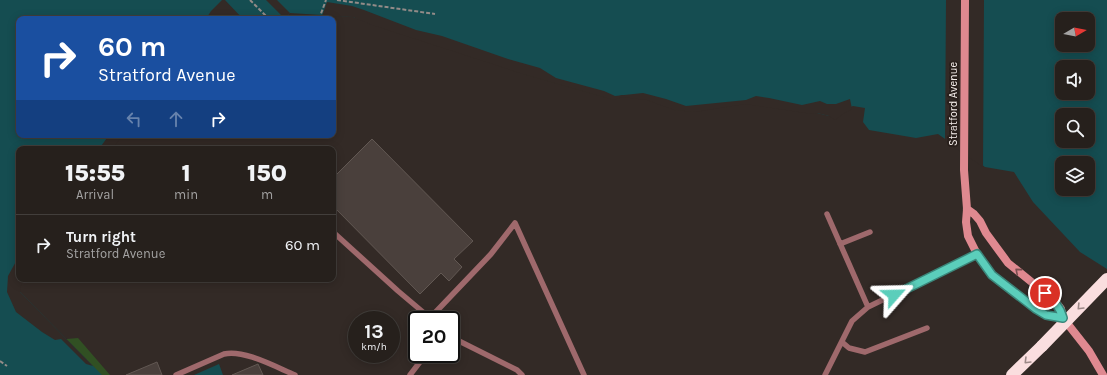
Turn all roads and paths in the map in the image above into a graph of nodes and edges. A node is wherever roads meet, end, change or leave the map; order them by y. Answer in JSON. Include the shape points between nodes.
{"nodes":[{"id":1,"x":250,"y":0,"type":"edge"},
{"id":2,"x":326,"y":0,"type":"edge"},
{"id":3,"x":337,"y":0,"type":"edge"},
{"id":4,"x":965,"y":0,"type":"edge"},
{"id":5,"x":435,"y":14,"type":"dead end"},
{"id":6,"x":266,"y":16,"type":"edge"},
{"id":7,"x":320,"y":16,"type":"edge"},
{"id":8,"x":967,"y":209,"type":"junction"},
{"id":9,"x":827,"y":214,"type":"dead end"},
{"id":10,"x":870,"y":232,"type":"dead end"},
{"id":11,"x":336,"y":235,"type":"edge"},
{"id":12,"x":840,"y":244,"type":"junction"},
{"id":13,"x":977,"y":254,"type":"junction"},
{"id":14,"x":1107,"y":279,"type":"edge"},
{"id":15,"x":868,"y":308,"type":"junction"},
{"id":16,"x":422,"y":311,"type":"edge"},
{"id":17,"x":438,"y":311,"type":"edge"},
{"id":18,"x":1063,"y":318,"type":"junction"},
{"id":19,"x":927,"y":328,"type":"dead end"},
{"id":20,"x":460,"y":342,"type":"edge"},
{"id":21,"x":842,"y":342,"type":"junction"},
{"id":22,"x":0,"y":361,"type":"edge"},
{"id":23,"x":419,"y":363,"type":"edge"},
{"id":24,"x":7,"y":366,"type":"dead end"},
{"id":25,"x":176,"y":375,"type":"edge"},
{"id":26,"x":295,"y":375,"type":"edge"},
{"id":27,"x":410,"y":375,"type":"edge"},
{"id":28,"x":522,"y":375,"type":"edge"},
{"id":29,"x":584,"y":375,"type":"edge"},
{"id":30,"x":825,"y":375,"type":"edge"},
{"id":31,"x":1012,"y":375,"type":"edge"},
{"id":32,"x":1103,"y":375,"type":"edge"}],
"edges":[{"from":1,"to":6,"type":"path"},
{"from":2,"to":7,"type":"path"},
{"from":3,"to":5,"type":"path"},
{"from":4,"to":8,"type":"main road","name":"Stratford Avenue","via":[[964,170]]},
{"from":8,"to":13,"type":"main road","name":"Stratford Avenue","via":[[968,236]]},
{"from":18,"to":8,"type":"main road","one_way":true,"via":[[1055,301],[1008,263],[986,234],[980,221]]},
{"from":9,"to":12,"type":"lane"},
{"from":10,"to":12,"type":"lane"},
{"from":11,"to":16,"type":"lane"},
{"from":12,"to":15,"type":"lane"},
{"from":13,"to":15,"type":"lane"},
{"from":13,"to":18,"type":"main road","name":"Stratford Avenue","via":[[992,275],[1036,309],[1046,315]]},
{"from":14,"to":31,"type":"highway","one_way":true,"bridge":true},
{"from":15,"to":21,"type":"lane","via":[[852,321]]},
{"from":17,"to":29,"type":"lane","via":[[491,254],[515,223]]},
{"from":18,"to":32,"type":"main road","via":[[1089,351]]},
{"from":19,"to":21,"type":"lane","via":[[865,352],[849,348]]},
{"from":20,"to":28,"type":"lane","via":[[517,370]]},
{"from":21,"to":30,"type":"lane"},
{"from":22,"to":24,"type":"path"},
{"from":23,"to":27,"type":"lane"},
{"from":25,"to":26,"type":"lane","via":[[231,352]]}]}
